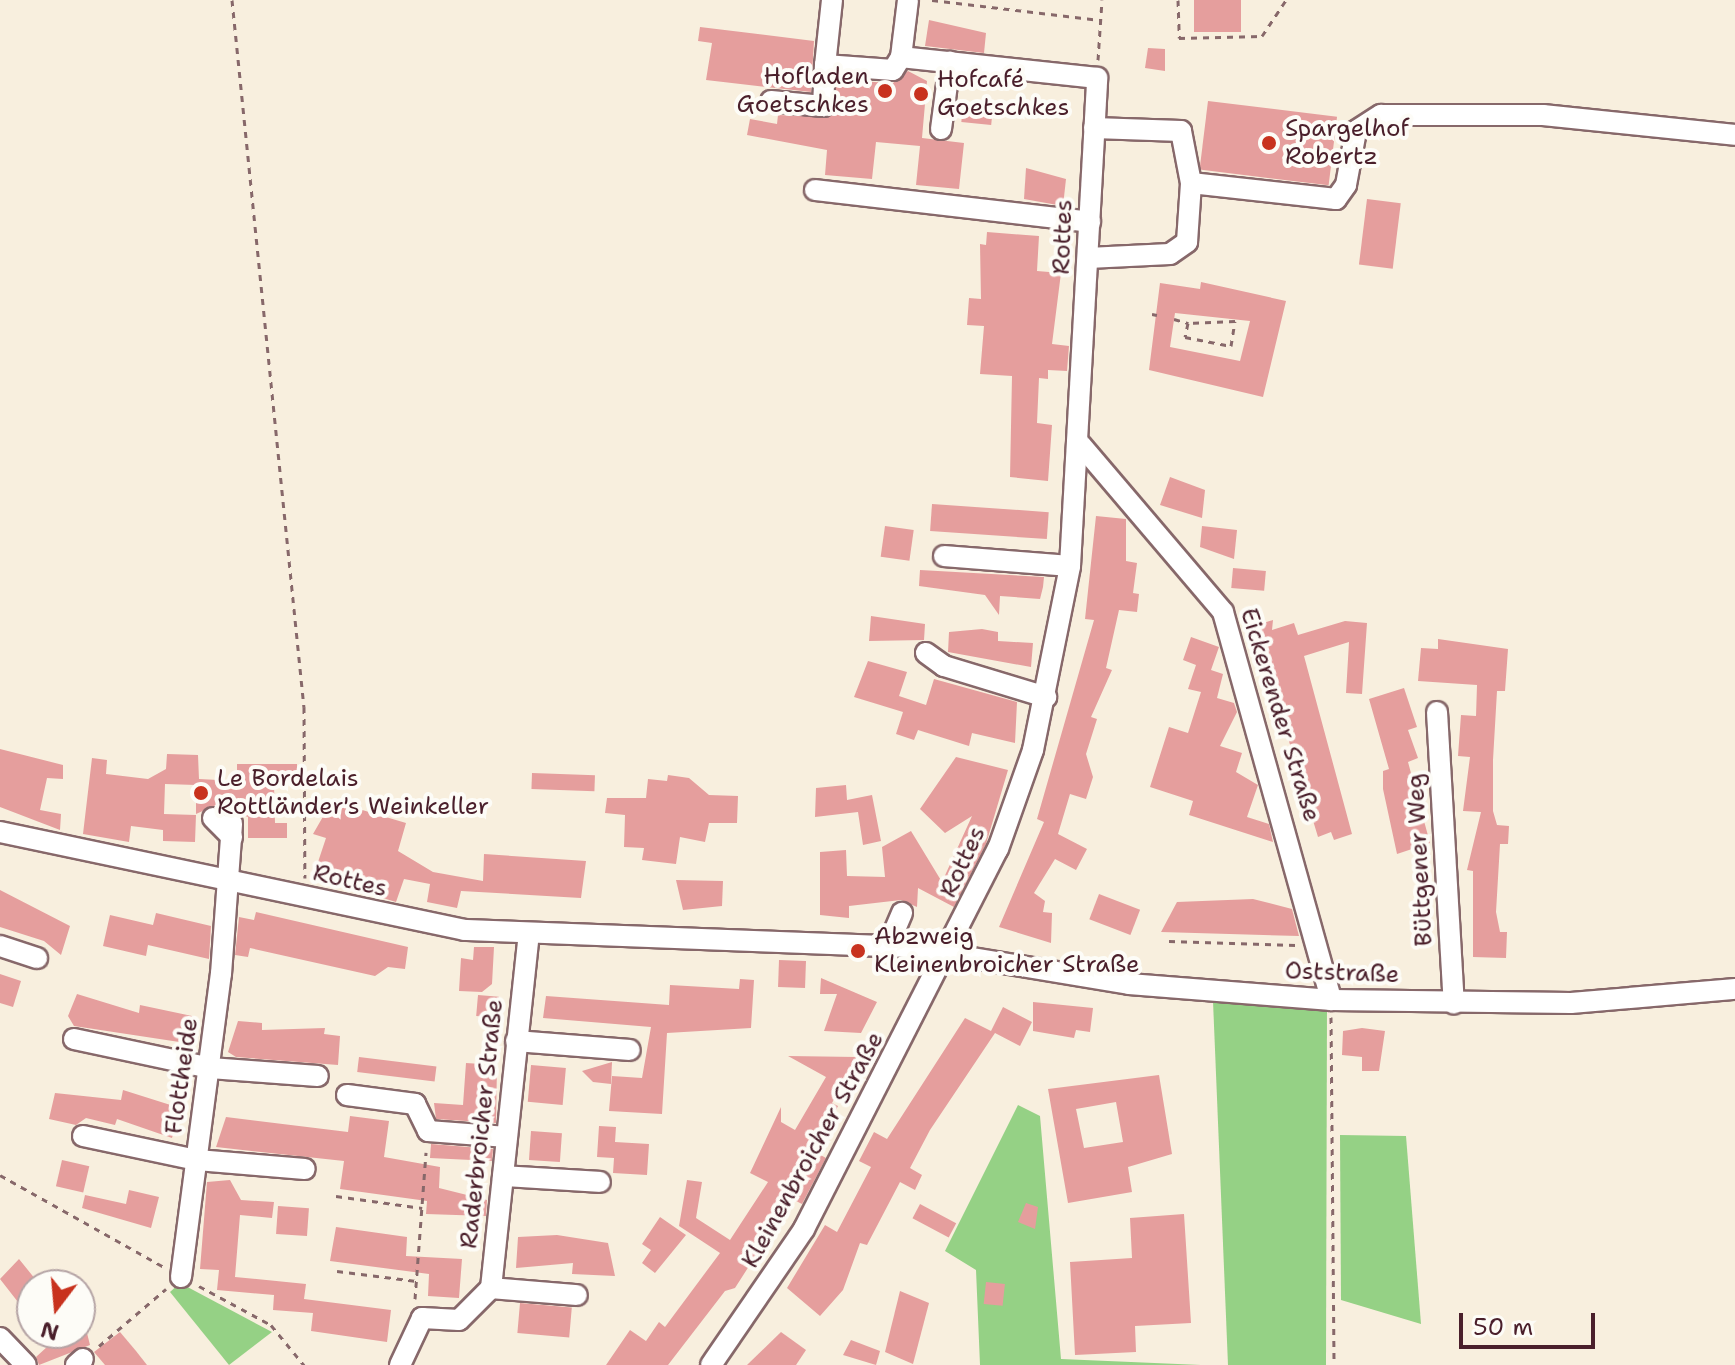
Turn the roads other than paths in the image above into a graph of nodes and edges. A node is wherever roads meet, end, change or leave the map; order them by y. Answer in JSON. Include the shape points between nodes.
{"nodes":[{"id":1,"x":832,"y":0,"type":"edge"},
{"id":2,"x":908,"y":0,"type":"edge"},
{"id":3,"x":901,"y":57,"type":"junction"},
{"id":4,"x":950,"y":62,"type":"junction"},
{"id":5,"x":825,"y":65,"type":"junction"},
{"id":6,"x":771,"y":101,"type":"dead end"},
{"id":7,"x":1094,"y":128,"type":"junction"},
{"id":8,"x":941,"y":129,"type":"dead end"},
{"id":9,"x":1735,"y":135,"type":"edge"},
{"id":10,"x":1191,"y":183,"type":"junction"},
{"id":11,"x":815,"y":190,"type":"dead end"},
{"id":12,"x":1090,"y":222,"type":"junction"},
{"id":13,"x":1088,"y":258,"type":"junction"},
{"id":14,"x":1081,"y":445,"type":"junction"},
{"id":15,"x":944,"y":556,"type":"dead end"},
{"id":16,"x":1070,"y":566,"type":"junction"},
{"id":17,"x":926,"y":653,"type":"dead end"},
{"id":18,"x":1046,"y":697,"type":"junction"},
{"id":19,"x":1437,"y":712,"type":"dead end"},
{"id":20,"x":226,"y":826,"type":"dead end"},
{"id":21,"x":0,"y":832,"type":"edge"},
{"id":22,"x":231,"y":882,"type":"junction"},
{"id":23,"x":902,"y":913,"type":"dead end"},
{"id":24,"x":529,"y":935,"type":"junction"},
{"id":25,"x":0,"y":946,"type":"edge"},
{"id":26,"x":888,"y":946,"type":"junction"},
{"id":27,"x":948,"y":953,"type":"junction"},
{"id":28,"x":37,"y":958,"type":"dead end"},
{"id":29,"x":1735,"y":989,"type":"edge"},
{"id":30,"x":1331,"y":1000,"type":"junction"},
{"id":31,"x":1454,"y":1004,"type":"junction"},
{"id":32,"x":74,"y":1039,"type":"dead end"},
{"id":33,"x":516,"y":1041,"type":"junction"},
{"id":34,"x":630,"y":1050,"type":"dead end"},
{"id":35,"x":210,"y":1068,"type":"junction"},
{"id":36,"x":318,"y":1076,"type":"dead end"},
{"id":37,"x":347,"y":1095,"type":"dead end"},
{"id":38,"x":83,"y":1136,"type":"dead end"},
{"id":39,"x":507,"y":1137,"type":"junction"},
{"id":40,"x":197,"y":1160,"type":"junction"},
{"id":41,"x":305,"y":1169,"type":"dead end"},
{"id":42,"x":503,"y":1176,"type":"junction"},
{"id":43,"x":600,"y":1182,"type":"dead end"},
{"id":44,"x":181,"y":1277,"type":"road end"},
{"id":45,"x":491,"y":1288,"type":"junction"},
{"id":46,"x":577,"y":1295,"type":"dead end"},
{"id":47,"x":0,"y":1338,"type":"edge"},
{"id":48,"x":26,"y":1365,"type":"edge"},
{"id":49,"x":400,"y":1365,"type":"edge"},
{"id":50,"x":711,"y":1365,"type":"edge"}],
"edges":[{"from":1,"to":5,"type":"street"},
{"from":2,"to":3,"type":"street"},
{"from":3,"to":4,"type":"street"},
{"from":3,"to":5,"type":"street","via":[[893,70]]},
{"from":4,"to":7,"type":"street","name":"Rottes","via":[[1097,78]]},
{"from":4,"to":8,"type":"street"},
{"from":5,"to":6,"type":"street","via":[[823,106]]},
{"from":7,"to":10,"type":"street","via":[[1181,131]]},
{"from":7,"to":12,"type":"street","name":"Rottes"},
{"from":9,"to":10,"type":"street","via":[[1543,115],[1381,115],[1356,131],[1347,182],[1336,199]]},
{"from":10,"to":13,"type":"street","via":[[1187,242],[1170,254]]},
{"from":11,"to":12,"type":"street"},
{"from":12,"to":13,"type":"street","name":"Rottes"},
{"from":13,"to":14,"type":"street","name":"Rottes"},
{"from":14,"to":16,"type":"street","name":"Rottes"},
{"from":14,"to":30,"type":"street","name":"Eickerender Straße","via":[[1223,612]]},
{"from":15,"to":16,"type":"street"},
{"from":16,"to":18,"type":"street","name":"Rottes"},
{"from":17,"to":18,"type":"street","via":[[944,666]]},
{"from":18,"to":27,"type":"street","name":"Rottes","via":[[1009,825]]},
{"from":19,"to":31,"type":"street","name":"Büttgener Weg"},
{"from":20,"to":22,"type":"street","name":"Flottheide"},
{"from":21,"to":22,"type":"street","name":"Rottes"},
{"from":22,"to":24,"type":"street","name":"Rottes","via":[[437,926]]},
{"from":22,"to":35,"type":"street","name":"Flottheide"},
{"from":23,"to":26,"type":"street"},
{"from":24,"to":26,"type":"street","name":"Rottes"},
{"from":24,"to":33,"type":"street","name":"Raderbroicher Straße"},
{"from":25,"to":28,"type":"street"},
{"from":26,"to":27,"type":"street","name":"Rottes"},
{"from":27,"to":30,"type":"street","name":"Oststraße","via":[[1129,984]]},
{"from":27,"to":50,"type":"street","name":"Kleinenbroicher Straße","via":[[804,1229]]},
{"from":29,"to":31,"type":"street","name":"Oststraße","via":[[1571,1003]]},
{"from":30,"to":31,"type":"street","name":"Oststraße"},
{"from":32,"to":35,"type":"street"},
{"from":33,"to":34,"type":"street"},
{"from":33,"to":39,"type":"street","name":"Raderbroicher Straße"},
{"from":35,"to":36,"type":"street"},
{"from":35,"to":40,"type":"street","name":"Flottheide"},
{"from":37,"to":39,"type":"street","via":[[415,1104],[428,1131]]},
{"from":38,"to":40,"type":"street"},
{"from":39,"to":42,"type":"street","name":"Raderbroicher Straße"},
{"from":40,"to":41,"type":"street"},
{"from":40,"to":44,"type":"street","name":"Flottheide"},
{"from":42,"to":43,"type":"street"},
{"from":42,"to":45,"type":"street","name":"Raderbroicher Straße"},
{"from":45,"to":46,"type":"street"},
{"from":45,"to":49,"type":"street","via":[[459,1320],[422,1318]]},
{"from":47,"to":48,"type":"street"}]}
